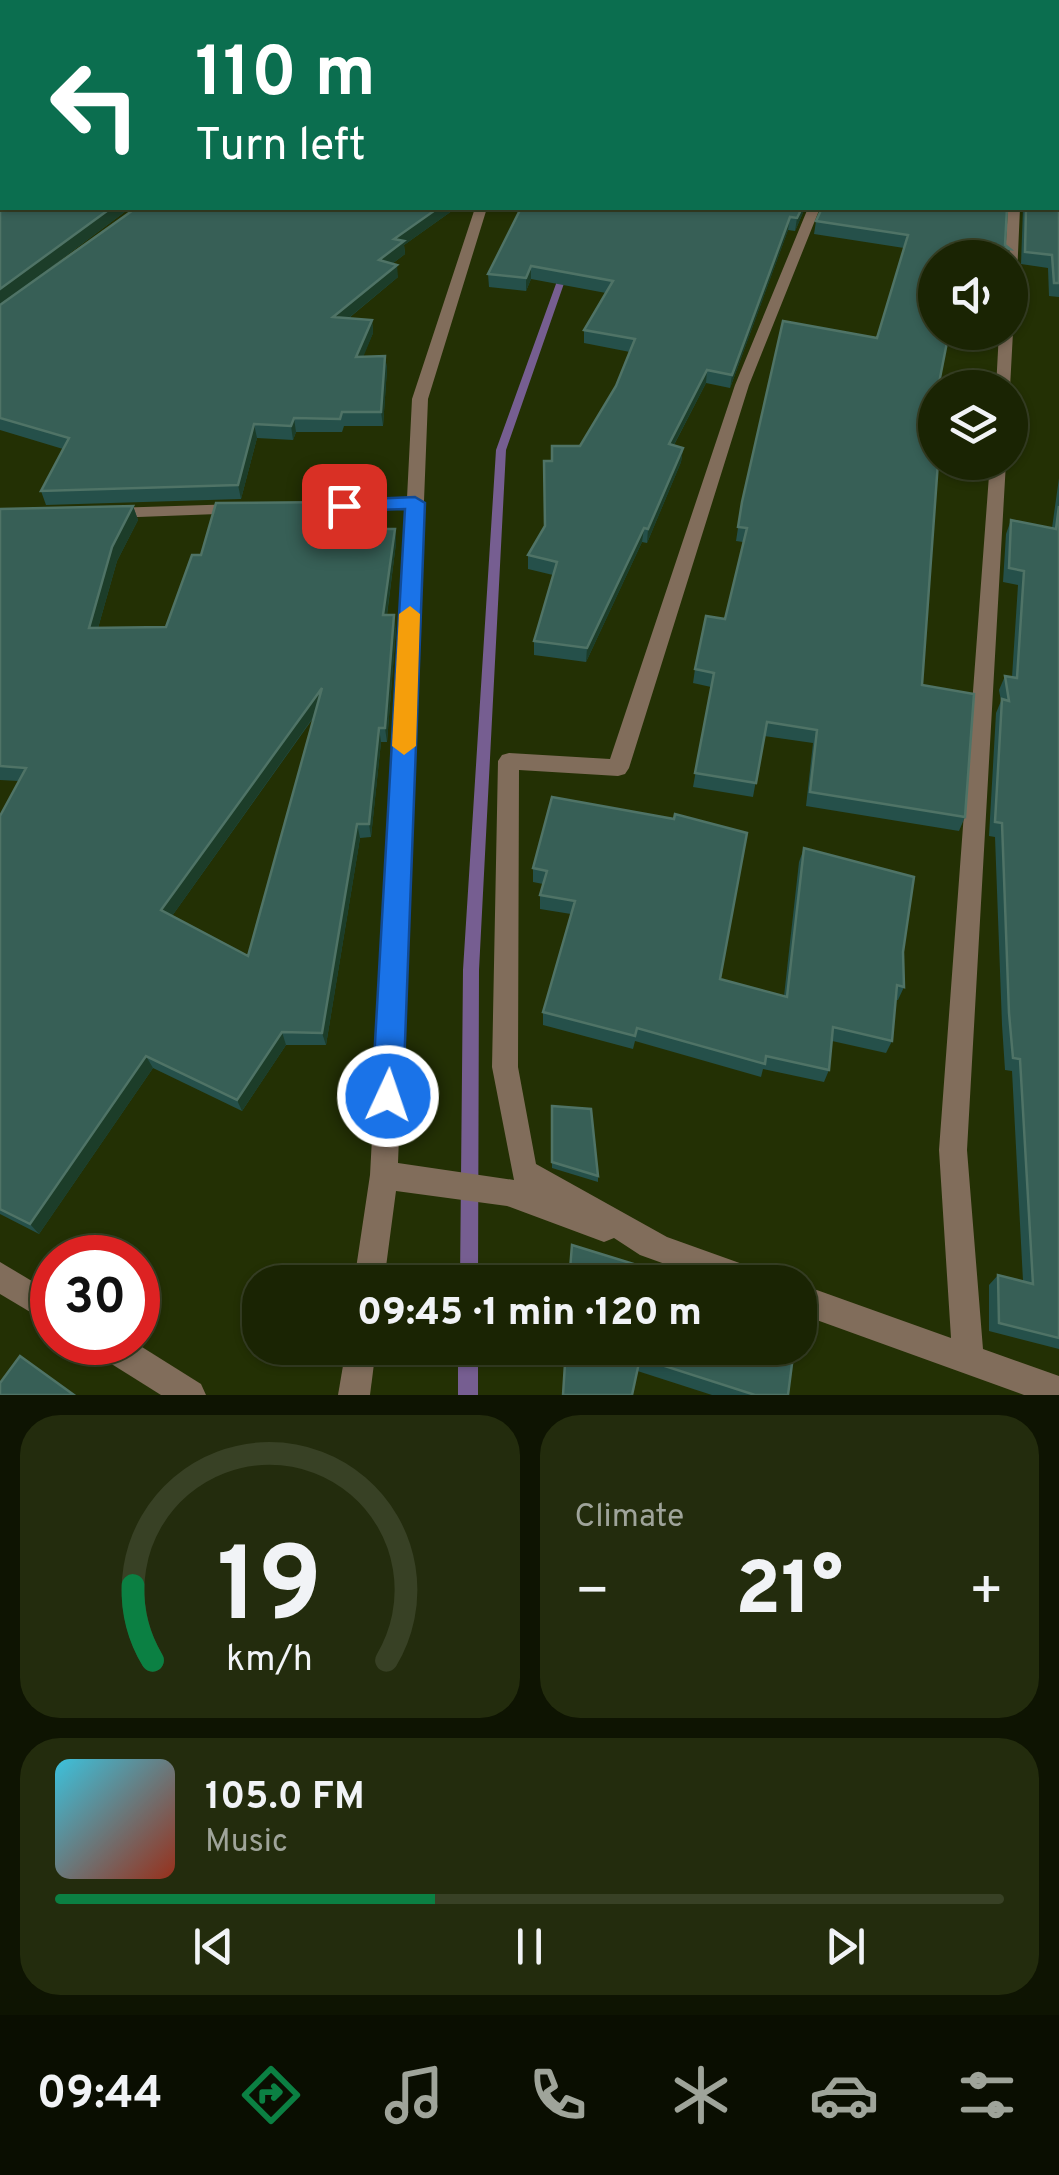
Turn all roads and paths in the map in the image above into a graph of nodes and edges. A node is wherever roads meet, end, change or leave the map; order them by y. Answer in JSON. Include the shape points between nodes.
{"nodes":[{"id":1,"x":480,"y":210,"type":"edge"},
{"id":2,"x":813,"y":210,"type":"edge"},
{"id":3,"x":1014,"y":210,"type":"edge"},
{"id":4,"x":1012,"y":240,"type":"edge"},
{"id":5,"x":997,"y":480,"type":"edge"},
{"id":6,"x":415,"y":503,"type":"junction"},
{"id":7,"x":300,"y":507,"type":"edge"},
{"id":8,"x":261,"y":508,"type":"edge"},
{"id":9,"x":91,"y":513,"type":"edge"},
{"id":10,"x":384,"y":1175,"type":"junction"},
{"id":11,"x":661,"y":1248,"type":"junction"},
{"id":12,"x":372,"y":1265,"type":"edge"},
{"id":13,"x":708,"y":1265,"type":"edge"},
{"id":14,"x":0,"y":1278,"type":"edge"},
{"id":15,"x":30,"y":1296,"type":"edge"},
{"id":16,"x":817,"y":1304,"type":"edge"},
{"id":17,"x":968,"y":1359,"type":"junction"},
{"id":18,"x":142,"y":1365,"type":"edge"},
{"id":19,"x":358,"y":1365,"type":"edge"},
{"id":20,"x":1059,"y":1392,"type":"edge"},
{"id":21,"x":190,"y":1395,"type":"edge"},
{"id":22,"x":354,"y":1395,"type":"edge"}],
"edges":[{"from":1,"to":6,"type":"street","via":[[420,400]]},
{"from":2,"to":11,"type":"street","via":[[742,385],[618,768],[509,761],[505,1067],[524,1172]]},
{"from":3,"to":4,"type":"street"},
{"from":5,"to":17,"type":"street","via":[[954,1150]]},
{"from":6,"to":7,"type":"street"},
{"from":6,"to":10,"type":"street"},
{"from":8,"to":9,"type":"street"},
{"from":10,"to":11,"type":"street","via":[[507,1192]]},
{"from":10,"to":12,"type":"street"},
{"from":11,"to":13,"type":"street"},
{"from":14,"to":15,"type":"street"},
{"from":16,"to":17,"type":"street"},
{"from":17,"to":20,"type":"street"},
{"from":18,"to":21,"type":"street"},
{"from":19,"to":22,"type":"street"}]}
